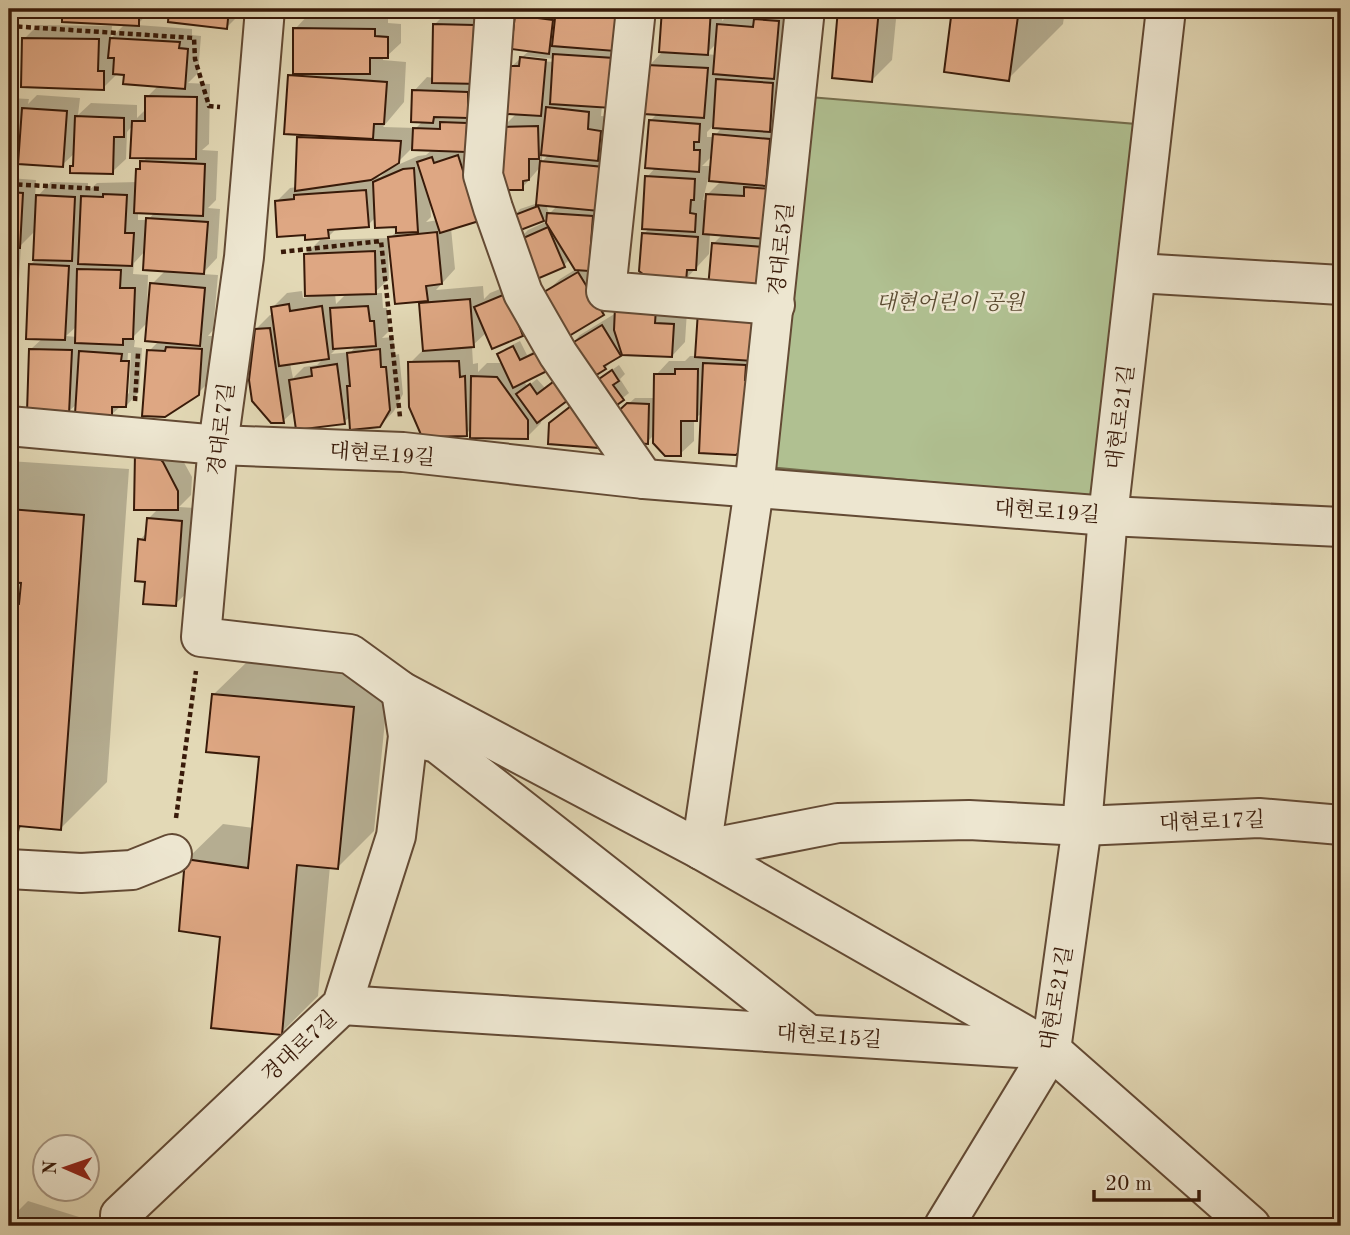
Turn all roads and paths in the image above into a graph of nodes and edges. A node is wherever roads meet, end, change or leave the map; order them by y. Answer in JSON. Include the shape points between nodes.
{"nodes":[{"id":1,"x":265,"y":9,"type":"edge"},
{"id":2,"x":495,"y":9,"type":"edge"},
{"id":3,"x":636,"y":9,"type":"edge"},
{"id":4,"x":805,"y":9,"type":"edge"},
{"id":5,"x":1166,"y":9,"type":"edge"},
{"id":6,"x":9,"y":26,"type":"edge"},
{"id":7,"x":255,"y":111,"type":"junction"},
{"id":8,"x":9,"y":184,"type":"edge"},
{"id":9,"x":102,"y":189,"type":"dead end"},
{"id":10,"x":244,"y":257,"type":"junction"},
{"id":11,"x":1137,"y":273,"type":"junction"},
{"id":12,"x":1341,"y":285,"type":"edge"},
{"id":13,"x":775,"y":305,"type":"junction"},
{"id":14,"x":138,"y":353,"type":"dead end"},
{"id":15,"x":9,"y":426,"type":"edge"},
{"id":16,"x":132,"y":437,"type":"junction"},
{"id":17,"x":218,"y":445,"type":"junction"},
{"id":18,"x":403,"y":453,"type":"junction"},
{"id":19,"x":644,"y":479,"type":"junction"},
{"id":20,"x":754,"y":489,"type":"junction"},
{"id":21,"x":1108,"y":516,"type":"junction"},
{"id":22,"x":1341,"y":527,"type":"edge"},
{"id":23,"x":201,"y":637,"type":"junction"},
{"id":24,"x":401,"y":691,"type":"junction"},
{"id":25,"x":408,"y":736,"type":"junction"},
{"id":26,"x":1341,"y":825,"type":"edge"},
{"id":27,"x":1082,"y":826,"type":"junction"},
{"id":28,"x":701,"y":850,"type":"junction"},
{"id":29,"x":172,"y":854,"type":"joint"},
{"id":30,"x":9,"y":869,"type":"edge"},
{"id":31,"x":342,"y":1005,"type":"junction"},
{"id":32,"x":808,"y":1034,"type":"junction"},
{"id":33,"x":1051,"y":1050,"type":"junction"},
{"id":34,"x":120,"y":1226,"type":"edge"},
{"id":35,"x":944,"y":1226,"type":"edge"},
{"id":36,"x":1251,"y":1226,"type":"edge"}],
"edges":[{"from":1,"to":7,"type":"street","name":"경대로7길"},
{"from":2,"to":19,"type":"street","via":[[483,175],[493,208],[523,293],[558,354]]},
{"from":3,"to":13,"type":"street","via":[[606,291]]},
{"from":4,"to":13,"type":"street","name":"경대로5길"},
{"from":5,"to":11,"type":"street","name":"대현로21길"},
{"from":6,"to":7,"type":"path","via":[[194,38],[195,59],[209,106]]},
{"from":7,"to":10,"type":"street","name":"경대로7길"},
{"from":8,"to":9,"type":"path"},
{"from":10,"to":17,"type":"street","name":"경대로7길"},
{"from":10,"to":18,"type":"path","via":[[381,241]]},
{"from":11,"to":12,"type":"street"},
{"from":11,"to":21,"type":"street","name":"대현로21길"},
{"from":13,"to":20,"type":"street","name":"경대로5길"},
{"from":14,"to":16,"type":"path"},
{"from":15,"to":16,"type":"street","name":"대현로19길"},
{"from":16,"to":17,"type":"street","name":"대현로19길"},
{"from":17,"to":18,"type":"street","name":"대현로19길"},
{"from":17,"to":23,"type":"street","name":"경대로7길"},
{"from":18,"to":19,"type":"street","name":"대현로19길"},
{"from":19,"to":20,"type":"street","name":"대현로19길"},
{"from":20,"to":21,"type":"street","name":"대현로19길"},
{"from":20,"to":28,"type":"street"},
{"from":21,"to":22,"type":"street","name":"대현로19길"},
{"from":21,"to":27,"type":"street","name":"대현로21길"},
{"from":23,"to":24,"type":"street","via":[[351,654]]},
{"from":23,"to":29,"type":"path"},
{"from":24,"to":25,"type":"street","name":"경대로7길"},
{"from":24,"to":28,"type":"street"},
{"from":25,"to":31,"type":"street","name":"경대로7길","via":[[396,836]]},
{"from":25,"to":32,"type":"street","via":[[436,743]]},
{"from":26,"to":27,"type":"street","name":"대현로17길","via":[[1259,818]]},
{"from":27,"to":28,"type":"street","via":[[969,820],[838,823]]},
{"from":27,"to":33,"type":"street","name":"대현로21길"},
{"from":28,"to":33,"type":"street"},
{"from":29,"to":30,"type":"street","via":[[132,870]]},
{"from":31,"to":32,"type":"street","name":"대현로15길"},
{"from":31,"to":34,"type":"street","name":"경대로7길","via":[[120,1215]]},
{"from":32,"to":33,"type":"street","name":"대현로15길"},
{"from":33,"to":35,"type":"street","name":"대현로21길"},
{"from":33,"to":36,"type":"street"}]}
